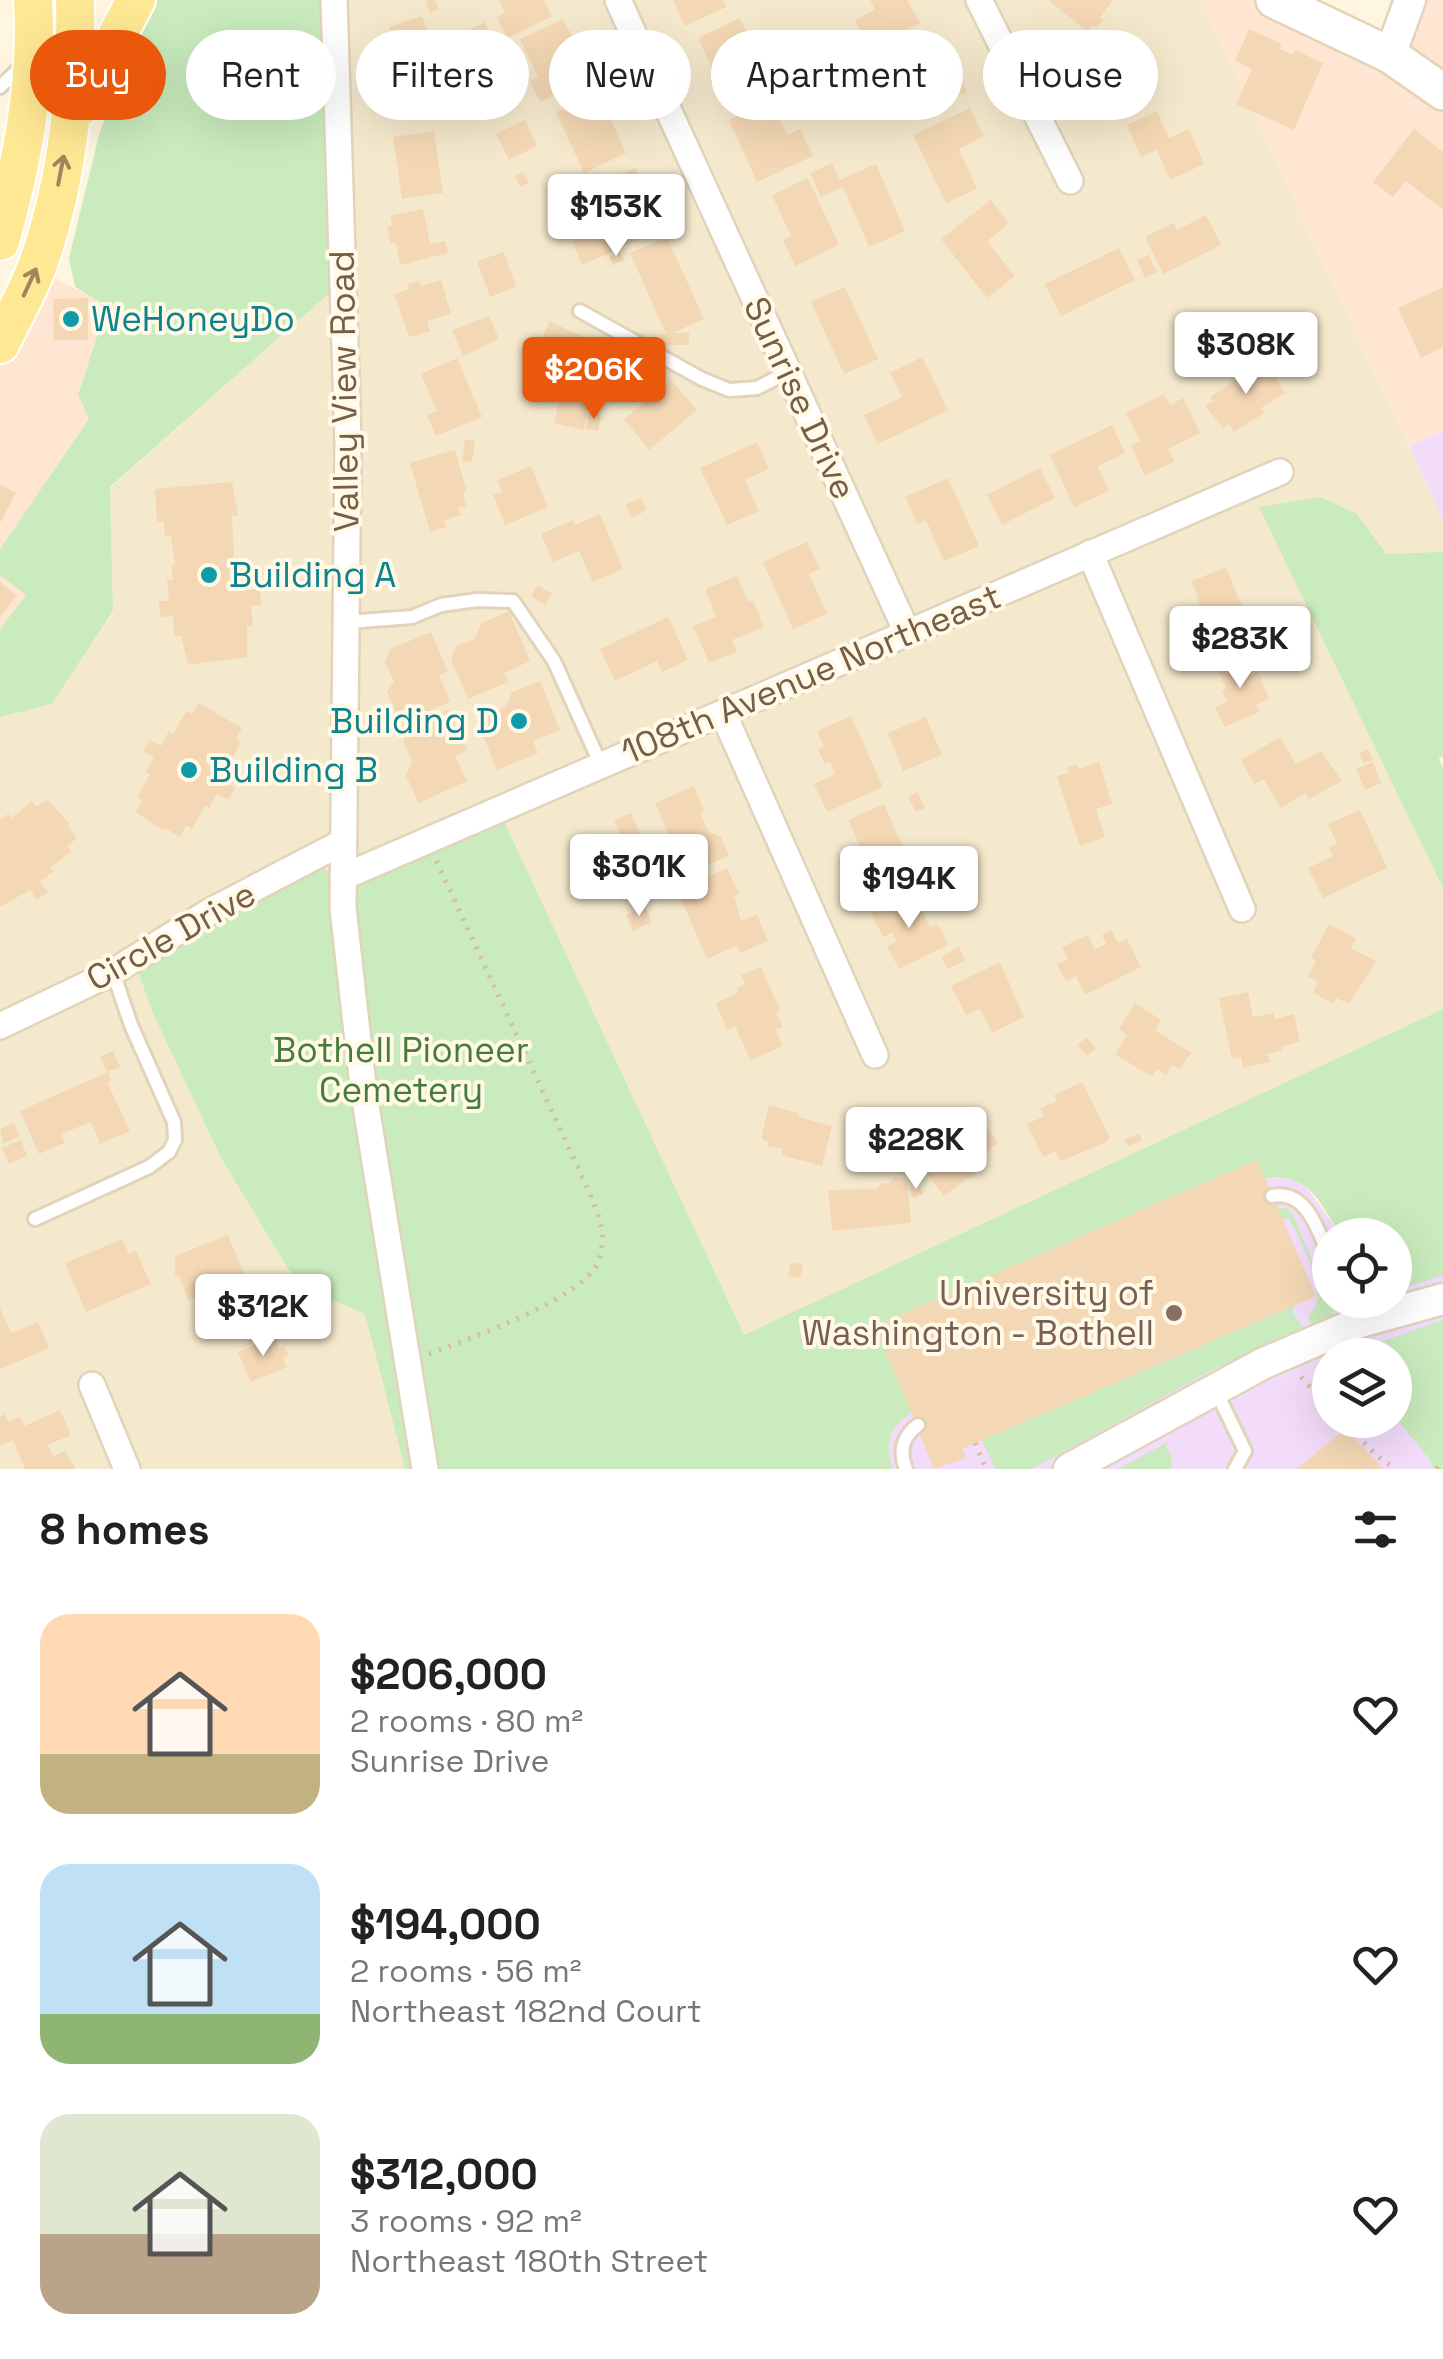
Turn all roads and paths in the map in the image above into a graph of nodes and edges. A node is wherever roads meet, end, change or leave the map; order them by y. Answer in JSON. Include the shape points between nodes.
{"nodes":[{"id":1,"x":34,"y":0,"type":"edge"},
{"id":2,"x":75,"y":0,"type":"edge"},
{"id":3,"x":136,"y":0,"type":"edge"},
{"id":4,"x":334,"y":0,"type":"edge"},
{"id":5,"x":618,"y":0,"type":"edge"},
{"id":6,"x":979,"y":0,"type":"edge"},
{"id":7,"x":1274,"y":0,"type":"edge"},
{"id":8,"x":1410,"y":0,"type":"edge"},
{"id":9,"x":34,"y":30,"type":"edge"},
{"id":10,"x":1390,"y":55,"type":"junction"},
{"id":11,"x":30,"y":58,"type":"edge"},
{"id":12,"x":30,"y":72,"type":"edge"},
{"id":13,"x":0,"y":87,"type":"edge"},
{"id":14,"x":1443,"y":92,"type":"edge"},
{"id":15,"x":70,"y":123,"type":"junction"},
{"id":16,"x":8,"y":171,"type":"edge"},
{"id":17,"x":1070,"y":181,"type":"dead end"},
{"id":18,"x":0,"y":241,"type":"edge"},
{"id":19,"x":580,"y":311,"type":"dead end"},
{"id":20,"x":0,"y":344,"type":"edge"},
{"id":21,"x":788,"y":372,"type":"junction"},
{"id":22,"x":1280,"y":472,"type":"dead end"},
{"id":23,"x":1090,"y":554,"type":"junction"},
{"id":24,"x":347,"y":622,"type":"junction"},
{"id":25,"x":908,"y":632,"type":"junction"},
{"id":26,"x":723,"y":713,"type":"junction"},
{"id":27,"x":601,"y":764,"type":"junction"},
{"id":28,"x":426,"y":840,"type":"junction"},
{"id":29,"x":341,"y":843,"type":"junction"},
{"id":30,"x":343,"y":877,"type":"junction"},
{"id":31,"x":1242,"y":910,"type":"dead end"},
{"id":32,"x":113,"y":972,"type":"junction"},
{"id":33,"x":0,"y":1026,"type":"edge"},
{"id":34,"x":875,"y":1055,"type":"dead end"},
{"id":35,"x":1272,"y":1196,"type":"dead end"},
{"id":36,"x":35,"y":1219,"type":"dead end"},
{"id":37,"x":1312,"y":1220,"type":"edge"},
{"id":38,"x":1443,"y":1299,"type":"edge"},
{"id":39,"x":1412,"y":1303,"type":"edge"},
{"id":40,"x":1342,"y":1318,"type":"edge"},
{"id":41,"x":408,"y":1362,"type":"junction"},
{"id":42,"x":1296,"y":1368,"type":"dead end"},
{"id":43,"x":92,"y":1385,"type":"dead end"},
{"id":44,"x":1214,"y":1388,"type":"junction"},
{"id":45,"x":1312,"y":1389,"type":"edge"},
{"id":46,"x":918,"y":1426,"type":"dead end"},
{"id":47,"x":1359,"y":1438,"type":"edge"},
{"id":48,"x":975,"y":1443,"type":"dead end"},
{"id":49,"x":1443,"y":1461,"type":"edge"},
{"id":50,"x":127,"y":1469,"type":"edge"},
{"id":51,"x":425,"y":1469,"type":"edge"},
{"id":52,"x":906,"y":1469,"type":"edge"},
{"id":53,"x":986,"y":1469,"type":"edge"},
{"id":54,"x":1069,"y":1469,"type":"edge"},
{"id":55,"x":1236,"y":1469,"type":"edge"},
{"id":56,"x":1396,"y":1469,"type":"edge"},
{"id":57,"x":1437,"y":1469,"type":"edge"}],
"edges":[{"from":1,"to":9,"type":"main road"},
{"from":2,"to":15,"type":"main road"},
{"from":3,"to":15,"type":"main road"},
{"from":4,"to":24,"type":"street","name":"Valley View Road"},
{"from":5,"to":21,"type":"street","name":"Sunrise Drive"},
{"from":6,"to":17,"type":"street"},
{"from":7,"to":10,"type":"main road"},
{"from":8,"to":10,"type":"street"},
{"from":10,"to":14,"type":"main road"},
{"from":11,"to":13,"type":"lane"},
{"from":12,"to":16,"type":"main road"},
{"from":20,"to":15,"type":"main road","one_way":true,"via":[[36,269]]},
{"from":16,"to":18,"type":"main road"},
{"from":19,"to":21,"type":"lane","via":[[728,390],[757,388]]},
{"from":21,"to":25,"type":"street","name":"Sunrise Drive"},
{"from":22,"to":23,"type":"street","name":"108th Avenue Northeast"},
{"from":23,"to":25,"type":"street","name":"108th Avenue Northeast"},
{"from":23,"to":31,"type":"street"},
{"from":24,"to":27,"type":"lane","via":[[412,617],[477,600],[514,601],[554,661]]},
{"from":24,"to":29,"type":"street","name":"Valley View Road"},
{"from":25,"to":26,"type":"street","name":"108th Avenue Northeast"},
{"from":26,"to":27,"type":"street","name":"108th Avenue Northeast"},
{"from":26,"to":34,"type":"street"},
{"from":27,"to":28,"type":"street","name":"108th Avenue Northeast"},
{"from":28,"to":30,"type":"street","name":"108th Avenue Northeast"},
{"from":28,"to":41,"type":"path","via":[[590,1194],[602,1242],[587,1279],[566,1294]]},
{"from":29,"to":30,"type":"street","name":"Valley View Road"},
{"from":29,"to":32,"type":"street","name":"Circle Drive"},
{"from":30,"to":41,"type":"street","name":"Valley View Road","via":[[364,1094]]},
{"from":32,"to":33,"type":"street","name":"Circle Drive"},
{"from":32,"to":36,"type":"lane","via":[[174,1122],[175,1140],[149,1167]]},
{"from":35,"to":37,"type":"lane","via":[[1296,1197]]},
{"from":38,"to":39,"type":"street"},
{"from":40,"to":44,"type":"street"},
{"from":41,"to":51,"type":"street","name":"Valley View Road"},
{"from":42,"to":45,"type":"path"},
{"from":43,"to":50,"type":"street"},
{"from":44,"to":54,"type":"street"},
{"from":44,"to":55,"type":"lane","via":[[1245,1451]]},
{"from":46,"to":52,"type":"lane","via":[[903,1444]]},
{"from":47,"to":56,"type":"path"},
{"from":48,"to":53,"type":"path"},
{"from":49,"to":57,"type":"path"}]}
